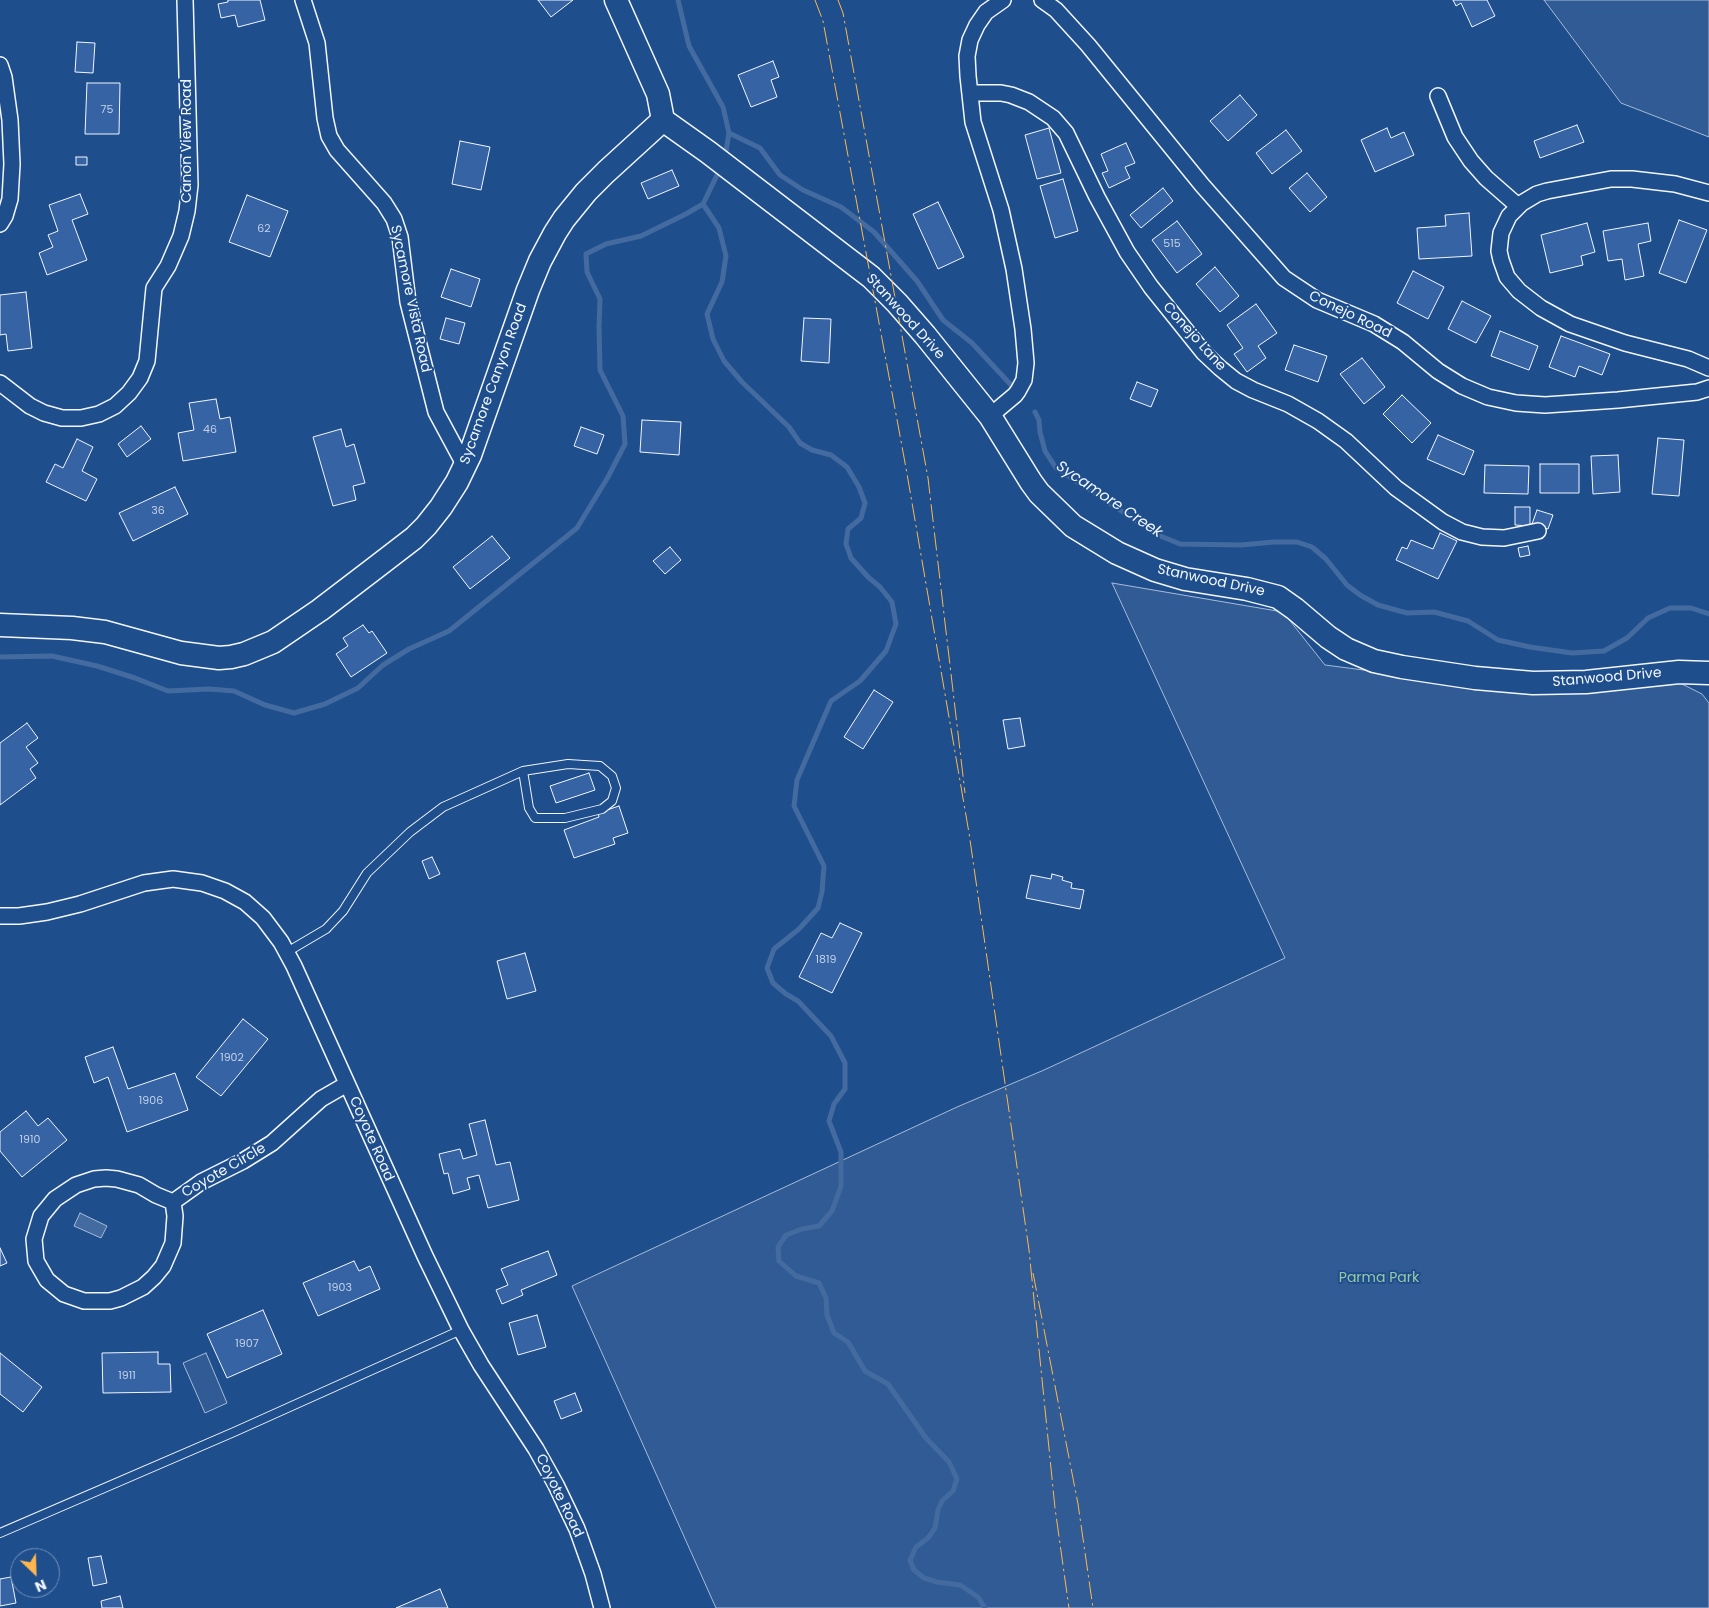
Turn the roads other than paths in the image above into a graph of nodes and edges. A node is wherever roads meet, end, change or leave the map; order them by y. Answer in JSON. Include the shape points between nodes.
{"nodes":[{"id":1,"x":185,"y":0,"type":"edge"},
{"id":2,"x":303,"y":0,"type":"edge"},
{"id":3,"x":616,"y":0,"type":"edge"},
{"id":4,"x":1003,"y":0,"type":"edge"},
{"id":5,"x":1042,"y":0,"type":"edge"},
{"id":6,"x":0,"y":66,"type":"edge"},
{"id":7,"x":970,"y":93,"type":"junction"},
{"id":8,"x":1438,"y":96,"type":"dead end"},
{"id":9,"x":663,"y":120,"type":"junction"},
{"id":10,"x":1709,"y":193,"type":"edge"},
{"id":11,"x":1518,"y":206,"type":"junction"},
{"id":12,"x":0,"y":224,"type":"edge"},
{"id":13,"x":1709,"y":368,"type":"edge"},
{"id":14,"x":0,"y":383,"type":"edge"},
{"id":15,"x":1709,"y":388,"type":"edge"},
{"id":16,"x":990,"y":416,"type":"junction"},
{"id":17,"x":465,"y":466,"type":"junction"},
{"id":18,"x":1538,"y":530,"type":"dead end"},
{"id":19,"x":0,"y":626,"type":"edge"},
{"id":20,"x":1709,"y":673,"type":"edge"},
{"id":21,"x":523,"y":771,"type":"junction"},
{"id":22,"x":0,"y":916,"type":"edge"},
{"id":23,"x":287,"y":952,"type":"junction"},
{"id":24,"x":347,"y":1084,"type":"junction"},
{"id":25,"x":173,"y":1202,"type":"junction"},
{"id":26,"x":461,"y":1330,"type":"junction"},
{"id":27,"x":0,"y":1534,"type":"edge"},
{"id":28,"x":602,"y":1608,"type":"edge"}],
"edges":[{"from":1,"to":14,"type":"street","name":"Canon View Road","via":[[190,185],[187,211],[181,236],[154,288],[147,361],[140,378],[115,406],[80,418],[44,413]]},
{"from":2,"to":17,"type":"street","name":"Sycamore Vista Road","via":[[316,43],[329,136],[394,219],[400,237],[408,302],[436,412]]},
{"from":3,"to":9,"type":"main road","via":[[658,94]]},
{"from":4,"to":7,"type":"street","via":[[986,12],[970,40],[967,56]]},
{"from":5,"to":15,"type":"street","name":"Conejo Road","via":[[1056,10],[1088,45],[1284,278],[1317,300],[1374,324],[1462,386],[1488,397],[1545,405],[1698,392]]},
{"from":6,"to":12,"type":"street","via":[[10,120],[12,164],[10,199]]},
{"from":7,"to":16,"type":"street","via":[[973,122],[1001,210],[1012,261],[1026,363],[1024,380],[1015,395]]},
{"from":7,"to":18,"type":"street","name":"Conejo Lane","via":[[1011,95],[1029,102],[1053,118],[1066,133],[1127,252],[1151,287],[1204,353],[1236,381],[1318,421],[1346,441],[1396,488],[1462,532],[1504,538]]},
{"from":8,"to":11,"type":"street","via":[[1455,137],[1471,161]]},
{"from":9,"to":16,"type":"main road","name":"Stanwood Drive","via":[[871,277],[897,303]]},
{"from":9,"to":17,"type":"main road","name":"Sycamore Canyon Road","via":[[586,192],[555,233],[528,290]]},
{"from":10,"to":11,"type":"street","via":[[1675,184],[1611,179],[1537,194]]},
{"from":11,"to":13,"type":"street","via":[[1509,216],[1499,251],[1507,277],[1519,291],[1540,308],[1570,324]]},
{"from":16,"to":20,"type":"main road","name":"Stanwood Drive","via":[[1039,492],[1073,526],[1094,540],[1155,570],[1278,597],[1334,642],[1368,658],[1402,668],[1523,683],[1571,683],[1679,672]]},
{"from":17,"to":19,"type":"main road","name":"Sycamore Canyon Road","via":[[441,507],[414,538],[298,626],[273,642],[244,654],[206,656],[181,653],[97,631],[54,626]]},
{"from":21,"to":21,"type":"lane","via":[[568,764],[600,766],[612,776],[616,788],[612,801],[602,809],[565,818],[535,818],[529,808]]},
{"from":21,"to":23,"type":"lane","via":[[443,807],[410,832],[367,872],[343,911],[326,929]]},
{"from":22,"to":23,"type":"street","name":"Coyote Road","via":[[47,912],[144,883],[183,879],[212,886],[245,902],[263,918]]},
{"from":23,"to":24,"type":"street","name":"Coyote Road"},
{"from":24,"to":25,"type":"street","name":"Coyote Circle","via":[[321,1099],[272,1143],[201,1182]]},
{"from":24,"to":26,"type":"street","name":"Coyote Road"},
{"from":25,"to":25,"type":"street","name":"Coyote Circle","via":[[139,1185],[118,1179],[94,1179],[76,1185],[55,1199],[41,1216],[34,1239],[36,1261],[47,1280],[64,1294],[97,1302],[121,1298],[143,1287],[169,1255],[175,1229]]},
{"from":26,"to":27,"type":"lane"},
{"from":26,"to":28,"type":"street","name":"Coyote Road","via":[[556,1485],[577,1529]]}]}
